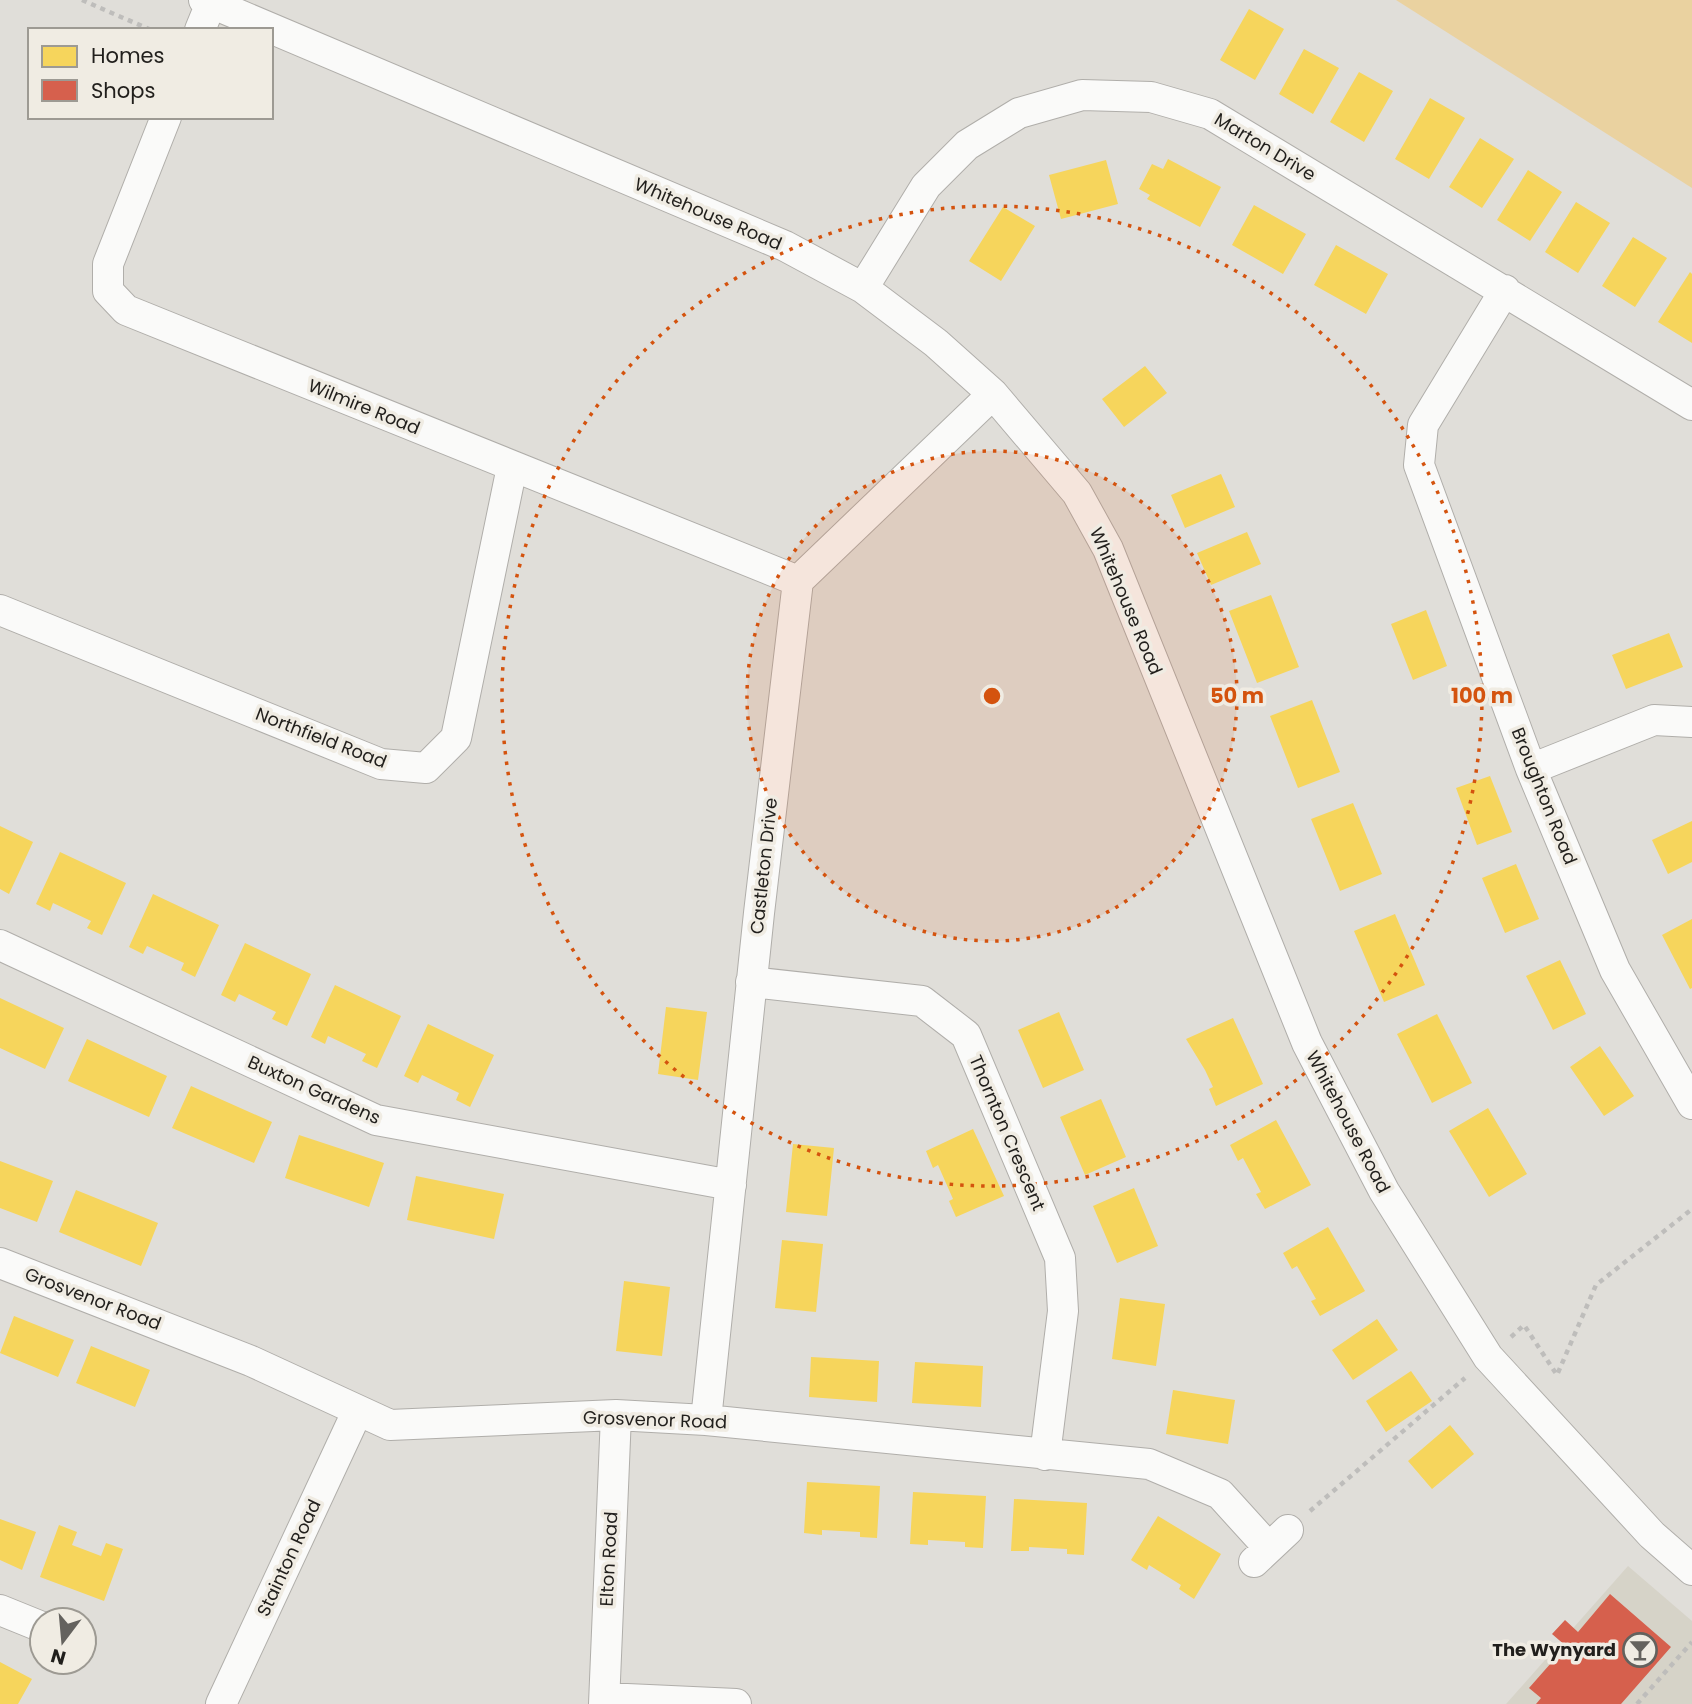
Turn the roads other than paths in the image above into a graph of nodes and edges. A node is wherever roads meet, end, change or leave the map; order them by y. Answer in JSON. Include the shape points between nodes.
{"nodes":[{"id":1,"x":205,"y":11,"type":"edge"},
{"id":2,"x":247,"y":28,"type":"edge"},
{"id":3,"x":273,"y":39,"type":"edge"},
{"id":4,"x":165,"y":119,"type":"edge"},
{"id":5,"x":863,"y":288,"type":"junction"},
{"id":6,"x":1505,"y":290,"type":"junction"},
{"id":7,"x":993,"y":394,"type":"junction"},
{"id":8,"x":1692,"y":405,"type":"edge"},
{"id":9,"x":512,"y":467,"type":"junction"},
{"id":10,"x":798,"y":581,"type":"junction"},
{"id":11,"x":0,"y":610,"type":"edge"},
{"id":12,"x":1692,"y":722,"type":"edge"},
{"id":13,"x":1531,"y":769,"type":"junction"},
{"id":14,"x":0,"y":945,"type":"edge"},
{"id":15,"x":751,"y":982,"type":"junction"},
{"id":16,"x":1692,"y":1104,"type":"edge"},
{"id":17,"x":731,"y":1185,"type":"junction"},
{"id":18,"x":0,"y":1263,"type":"edge"},
{"id":19,"x":357,"y":1412,"type":"junction"},
{"id":20,"x":617,"y":1415,"type":"junction"},
{"id":21,"x":706,"y":1420,"type":"junction"},
{"id":22,"x":1045,"y":1455,"type":"junction"},
{"id":23,"x":1270,"y":1547,"type":"road end"},
{"id":24,"x":1692,"y":1570,"type":"edge"},
{"id":25,"x":0,"y":1610,"type":"edge"},
{"id":26,"x":28,"y":1621,"type":"edge"},
{"id":27,"x":605,"y":1701,"type":"edge"},
{"id":28,"x":221,"y":1704,"type":"edge"},
{"id":29,"x":736,"y":1704,"type":"edge"}],
"edges":[{"from":1,"to":2,"type":"street","name":"Whitehouse Road"},
{"from":3,"to":5,"type":"street","name":"Whitehouse Road","via":[[785,246]]},
{"from":4,"to":9,"type":"street","name":"Wilmire Road","via":[[108,264],[108,291],[126,310]]},
{"from":5,"to":6,"type":"street","name":"Marton Drive","via":[[926,186],[967,145],[1020,113],[1082,95],[1151,97],[1210,114]]},
{"from":5,"to":7,"type":"street","name":"Whitehouse Road","via":[[936,343]]},
{"from":6,"to":8,"type":"street","name":"Marton Drive"},
{"from":6,"to":13,"type":"street","name":"Broughton Road","via":[[1423,425],[1419,465]]},
{"from":7,"to":10,"type":"street"},
{"from":7,"to":24,"type":"street","name":"Whitehouse Road","via":[[1076,493],[1108,549],[1307,1043],[1384,1191],[1488,1357],[1652,1535]]},
{"from":9,"to":10,"type":"street","name":"Wilmire Road"},
{"from":9,"to":11,"type":"street","name":"Northfield Road","via":[[456,738],[426,768],[381,764]]},
{"from":10,"to":15,"type":"street","name":"Castleton Drive"},
{"from":12,"to":13,"type":"street","via":[[1654,720]]},
{"from":13,"to":16,"type":"street","name":"Broughton Road","via":[[1615,970]]},
{"from":14,"to":17,"type":"street","name":"Buxton Gardens","via":[[376,1120]]},
{"from":15,"to":17,"type":"street","name":"Castleton Drive"},
{"from":15,"to":22,"type":"street","name":"Thornton Crescent","via":[[922,1001],[967,1035],[1060,1258],[1063,1311]]},
{"from":17,"to":21,"type":"street","name":"Castleton Drive"},
{"from":18,"to":19,"type":"street","name":"Grosvenor Road","via":[[251,1361]]},
{"from":19,"to":20,"type":"street","name":"Grosvenor Road","via":[[390,1425]]},
{"from":19,"to":28,"type":"street","name":"Stainton Road"},
{"from":20,"to":21,"type":"street","name":"Grosvenor Road"},
{"from":20,"to":27,"type":"street","name":"Elton Road"},
{"from":21,"to":22,"type":"street","name":"Grosvenor Road"},
{"from":22,"to":23,"type":"street","name":"Grosvenor Road","via":[[1149,1464],[1220,1494]]},
{"from":25,"to":26,"type":"street"},
{"from":27,"to":29,"type":"street"}]}
